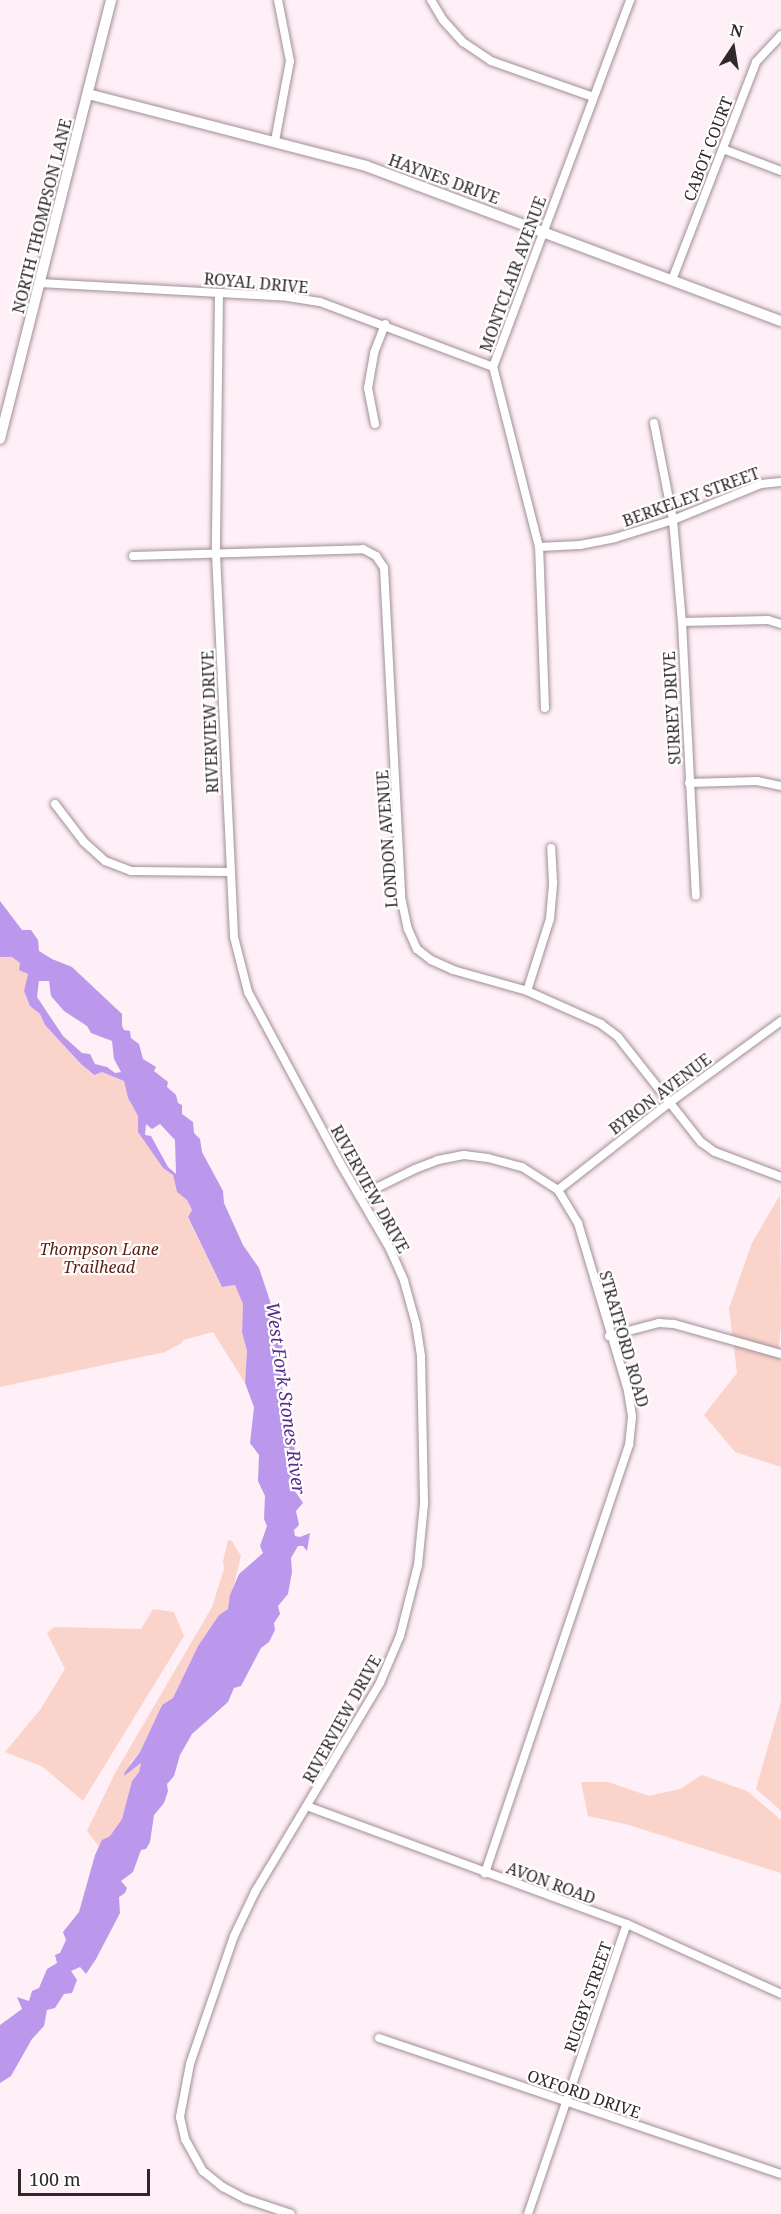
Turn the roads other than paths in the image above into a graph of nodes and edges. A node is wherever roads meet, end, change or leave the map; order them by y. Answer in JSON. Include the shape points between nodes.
{"nodes":[{"id":1,"x":111,"y":0,"type":"edge"},
{"id":2,"x":278,"y":0,"type":"edge"},
{"id":3,"x":431,"y":0,"type":"edge"},
{"id":4,"x":630,"y":0,"type":"edge"},
{"id":5,"x":781,"y":35,"type":"edge"},
{"id":6,"x":88,"y":94,"type":"junction"},
{"id":7,"x":593,"y":97,"type":"junction"},
{"id":8,"x":275,"y":141,"type":"junction"},
{"id":9,"x":723,"y":149,"type":"junction"},
{"id":10,"x":781,"y":171,"type":"edge"},
{"id":11,"x":543,"y":231,"type":"junction"},
{"id":12,"x":672,"y":280,"type":"junction"},
{"id":13,"x":40,"y":283,"type":"junction"},
{"id":14,"x":219,"y":293,"type":"junction"},
{"id":15,"x":781,"y":321,"type":"edge"},
{"id":16,"x":385,"y":324,"type":"junction"},
{"id":17,"x":493,"y":367,"type":"junction"},
{"id":18,"x":654,"y":423,"type":"dead end"},
{"id":19,"x":375,"y":424,"type":"dead end"},
{"id":20,"x":0,"y":439,"type":"edge"},
{"id":21,"x":781,"y":482,"type":"edge"},
{"id":22,"x":673,"y":520,"type":"junction"},
{"id":23,"x":539,"y":547,"type":"junction"},
{"id":24,"x":216,"y":554,"type":"junction"},
{"id":25,"x":133,"y":556,"type":"dead end"},
{"id":26,"x":682,"y":622,"type":"junction"},
{"id":27,"x":781,"y":624,"type":"edge"},
{"id":28,"x":545,"y":708,"type":"dead end"},
{"id":29,"x":689,"y":783,"type":"junction"},
{"id":30,"x":781,"y":786,"type":"edge"},
{"id":31,"x":55,"y":804,"type":"dead end"},
{"id":32,"x":550,"y":848,"type":"dead end"},
{"id":33,"x":229,"y":872,"type":"junction"},
{"id":34,"x":696,"y":896,"type":"dead end"},
{"id":35,"x":527,"y":991,"type":"junction"},
{"id":36,"x":781,"y":1021,"type":"edge"},
{"id":37,"x":669,"y":1103,"type":"junction"},
{"id":38,"x":781,"y":1177,"type":"edge"},
{"id":39,"x":558,"y":1190,"type":"junction"},
{"id":40,"x":360,"y":1196,"type":"junction"},
{"id":41,"x":609,"y":1336,"type":"junction"},
{"id":42,"x":781,"y":1354,"type":"edge"},
{"id":43,"x":309,"y":1807,"type":"junction"},
{"id":44,"x":485,"y":1873,"type":"junction"},
{"id":45,"x":627,"y":1924,"type":"junction"},
{"id":46,"x":781,"y":1994,"type":"edge"},
{"id":47,"x":380,"y":2038,"type":"dead end"},
{"id":48,"x":566,"y":2102,"type":"junction"},
{"id":49,"x":781,"y":2174,"type":"edge"},
{"id":50,"x":291,"y":2214,"type":"edge"},
{"id":51,"x":528,"y":2214,"type":"edge"}],
"edges":[{"from":1,"to":6,"type":"street","name":"NORTH THOMPSON LANE"},
{"from":2,"to":8,"type":"street","via":[[290,61]]},
{"from":3,"to":7,"type":"street","via":[[463,42],[491,61]]},
{"from":4,"to":7,"type":"street","name":"MONTCLAIR AVENUE"},
{"from":5,"to":9,"type":"street","name":"CABOT COURT","via":[[756,62]]},
{"from":6,"to":8,"type":"street","name":"HAYNES DRIVE"},
{"from":6,"to":13,"type":"street","name":"NORTH THOMPSON LANE"},
{"from":7,"to":11,"type":"street","name":"MONTCLAIR AVENUE"},
{"from":8,"to":11,"type":"street","name":"HAYNES DRIVE","via":[[366,166]]},
{"from":9,"to":10,"type":"street"},
{"from":9,"to":12,"type":"street","name":"CABOT COURT"},
{"from":11,"to":12,"type":"street","name":"HAYNES DRIVE"},
{"from":11,"to":17,"type":"street","name":"MONTCLAIR AVENUE"},
{"from":12,"to":15,"type":"street","name":"HAYNES DRIVE"},
{"from":13,"to":14,"type":"street","name":"ROYAL DRIVE"},
{"from":13,"to":20,"type":"street","name":"NORTH THOMPSON LANE"},
{"from":14,"to":16,"type":"street","name":"ROYAL DRIVE","via":[[320,302]]},
{"from":14,"to":24,"type":"street","name":"RIVERVIEW DRIVE"},
{"from":16,"to":17,"type":"street","name":"ROYAL DRIVE"},
{"from":16,"to":19,"type":"street","via":[[374,353],[368,388]]},
{"from":17,"to":23,"type":"street","name":"MONTCLAIR AVENUE"},
{"from":18,"to":22,"type":"street","name":"SURREY DRIVE"},
{"from":21,"to":22,"type":"street","name":"BERKELEY STREET","via":[[761,484]]},
{"from":22,"to":23,"type":"street","name":"BERKELEY STREET","via":[[615,538]]},
{"from":22,"to":26,"type":"street","name":"SURREY DRIVE"},
{"from":23,"to":28,"type":"street","name":"MONTCLAIR AVENUE"},
{"from":24,"to":25,"type":"street","name":"LONDON AVENUE"},
{"from":24,"to":33,"type":"street","name":"RIVERVIEW DRIVE"},
{"from":24,"to":35,"type":"street","name":"LONDON AVENUE","via":[[363,549],[376,556],[384,568],[401,897],[408,929],[417,949],[431,960]]},
{"from":26,"to":27,"type":"street","via":[[768,620]]},
{"from":26,"to":29,"type":"street","name":"SURREY DRIVE"},
{"from":29,"to":30,"type":"street","via":[[757,781]]},
{"from":29,"to":34,"type":"street","name":"SURREY DRIVE"},
{"from":31,"to":33,"type":"street","via":[[84,842],[105,861],[131,871]]},
{"from":32,"to":35,"type":"street","via":[[550,919]]},
{"from":33,"to":40,"type":"street","name":"RIVERVIEW DRIVE","via":[[234,937],[248,992]]},
{"from":35,"to":37,"type":"street","name":"LONDON AVENUE","via":[[575,1011],[618,1037]]},
{"from":36,"to":37,"type":"street","name":"BYRON AVENUE"},
{"from":37,"to":38,"type":"street","name":"LONDON AVENUE","via":[[701,1142],[715,1152]]},
{"from":37,"to":39,"type":"street","name":"BYRON AVENUE"},
{"from":39,"to":40,"type":"street","name":"STRATFORD ROAD","via":[[522,1167],[464,1155],[415,1169]]},
{"from":39,"to":41,"type":"street","name":"STRATFORD ROAD","via":[[578,1223]]},
{"from":40,"to":43,"type":"street","name":"RIVERVIEW DRIVE","via":[[404,1281],[416,1324],[421,1357],[424,1504],[418,1565],[400,1635],[380,1683]]},
{"from":41,"to":42,"type":"street","via":[[659,1323],[674,1324]]},
{"from":41,"to":44,"type":"street","name":"STRATFORD ROAD","via":[[628,1391],[632,1417],[629,1445]]},
{"from":43,"to":44,"type":"street","name":"AVON ROAD"},
{"from":43,"to":50,"type":"street","name":"RIVERVIEW DRIVE","via":[[255,1892],[234,1936],[190,2064],[180,2117],[185,2139],[203,2171],[246,2199]]},
{"from":44,"to":45,"type":"street","name":"AVON ROAD"},
{"from":45,"to":46,"type":"street","name":"AVON ROAD"},
{"from":45,"to":48,"type":"street","name":"RUGBY STREET"},
{"from":47,"to":48,"type":"street","name":"OXFORD DRIVE"},
{"from":48,"to":49,"type":"street","name":"OXFORD DRIVE"},
{"from":48,"to":51,"type":"street","name":"RUGBY STREET"}]}
